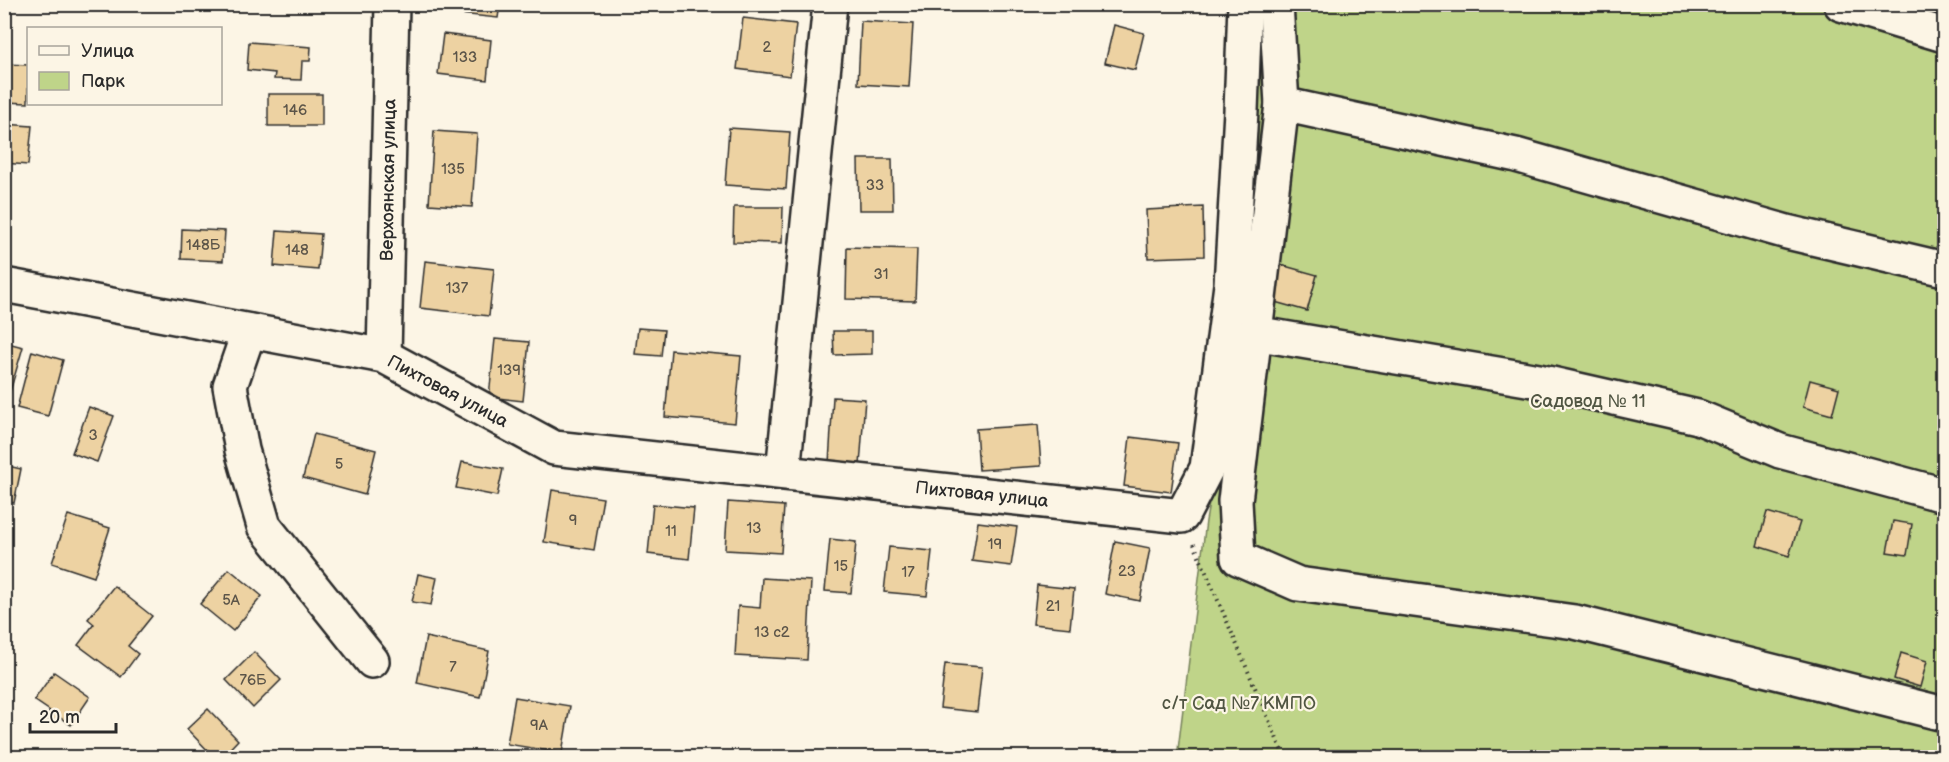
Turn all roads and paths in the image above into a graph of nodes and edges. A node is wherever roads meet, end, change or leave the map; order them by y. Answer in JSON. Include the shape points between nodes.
{"nodes":[{"id":1,"x":392,"y":4,"type":"edge"},
{"id":2,"x":830,"y":4,"type":"edge"},
{"id":3,"x":1245,"y":4,"type":"edge"},
{"id":4,"x":1276,"y":4,"type":"edge"},
{"id":5,"x":1841,"y":4,"type":"edge"},
{"id":6,"x":1944,"y":35,"type":"edge"},
{"id":7,"x":1282,"y":104,"type":"junction"},
{"id":8,"x":1944,"y":268,"type":"edge"},
{"id":9,"x":4,"y":285,"type":"edge"},
{"id":10,"x":249,"y":331,"type":"junction"},
{"id":11,"x":1254,"y":333,"type":"junction"},
{"id":12,"x":384,"y":357,"type":"junction"},
{"id":13,"x":783,"y":472,"type":"junction"},
{"id":14,"x":1944,"y":495,"type":"edge"},
{"id":15,"x":1182,"y":516,"type":"junction"},
{"id":16,"x":372,"y":661,"type":"dead end"},
{"id":17,"x":1944,"y":714,"type":"edge"},
{"id":18,"x":1285,"y":758,"type":"edge"}],
"edges":[{"from":1,"to":12,"type":"street","name":"Верхоянская улица"},
{"from":2,"to":13,"type":"street"},
{"from":3,"to":15,"type":"street","via":[[1231,285],[1207,468]]},
{"from":4,"to":7,"type":"street"},
{"from":5,"to":6,"type":"street"},
{"from":7,"to":8,"type":"street","via":[[1516,155],[1787,232]]},
{"from":7,"to":11,"type":"street"},
{"from":9,"to":10,"type":"street","name":"Пихтовая улица"},
{"from":10,"to":12,"type":"street","name":"Пихтовая улица"},
{"from":10,"to":16,"type":"street","via":[[230,386],[242,450],[264,526]]},
{"from":11,"to":14,"type":"street","via":[[1539,381],[1698,417],[1780,451]]},
{"from":11,"to":17,"type":"street","via":[[1235,501],[1238,558],[1298,584],[1575,622]]},
{"from":12,"to":13,"type":"street","name":"Пихтовая улица","via":[[554,448]]},
{"from":13,"to":15,"type":"street","name":"Пихтовая улица"},
{"from":15,"to":18,"type":"path"}]}
